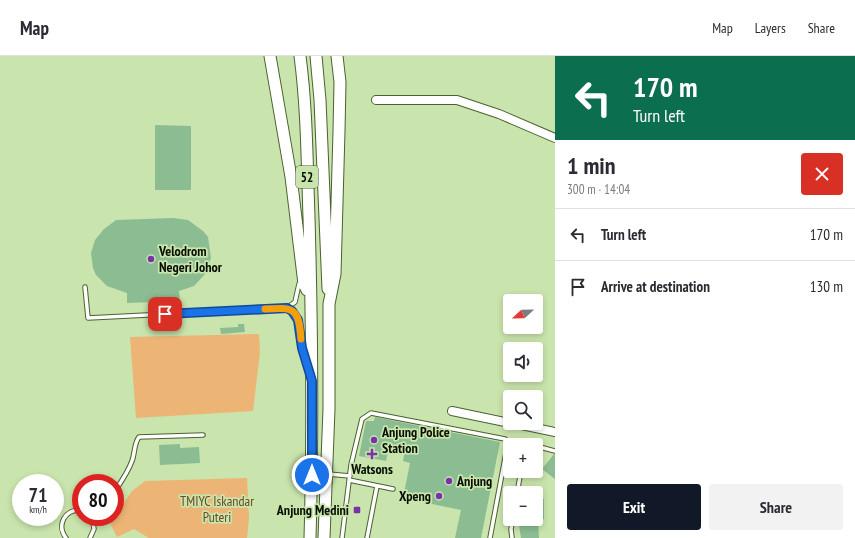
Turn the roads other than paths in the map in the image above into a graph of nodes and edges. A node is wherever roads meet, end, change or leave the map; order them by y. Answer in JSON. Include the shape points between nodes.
{"nodes":[{"id":1,"x":270,"y":56,"type":"edge"},
{"id":2,"x":300,"y":56,"type":"edge"},
{"id":3,"x":316,"y":56,"type":"edge"},
{"id":4,"x":337,"y":56,"type":"edge"},
{"id":5,"x":376,"y":100,"type":"dead end"},
{"id":6,"x":555,"y":138,"type":"edge"},
{"id":7,"x":302,"y":265,"type":"junction"},
{"id":8,"x":85,"y":288,"type":"dead end"},
{"id":9,"x":312,"y":298,"type":"junction"},
{"id":10,"x":329,"y":304,"type":"junction"},
{"id":11,"x":287,"y":308,"type":"junction"},
{"id":12,"x":312,"y":381,"type":"junction"},
{"id":13,"x":452,"y":411,"type":"dead end"},
{"id":14,"x":503,"y":421,"type":"edge"},
{"id":15,"x":543,"y":430,"type":"edge"},
{"id":16,"x":555,"y":432,"type":"edge"},
{"id":17,"x":203,"y":435,"type":"dead end"},
{"id":18,"x":543,"y":448,"type":"edge"},
{"id":19,"x":555,"y":451,"type":"edge"},
{"id":20,"x":327,"y":474,"type":"junction"},
{"id":21,"x":124,"y":477,"type":"edge"},
{"id":22,"x":350,"y":478,"type":"junction"},
{"id":23,"x":377,"y":486,"type":"junction"},
{"id":24,"x":394,"y":489,"type":"dead end"},
{"id":25,"x":72,"y":511,"type":"edge"},
{"id":26,"x":94,"y":526,"type":"edge"},
{"id":27,"x":512,"y":526,"type":"edge"},
{"id":28,"x":64,"y":537,"type":"edge"},
{"id":29,"x":90,"y":538,"type":"edge"},
{"id":30,"x":310,"y":538,"type":"edge"},
{"id":31,"x":324,"y":538,"type":"edge"},
{"id":32,"x":342,"y":538,"type":"edge"},
{"id":33,"x":366,"y":538,"type":"edge"},
{"id":34,"x":490,"y":538,"type":"edge"},
{"id":35,"x":512,"y":538,"type":"edge"}],
"edges":[{"from":1,"to":7,"type":"highway","via":[[291,177]]},
{"from":2,"to":9,"type":"highway","number":"52","via":[[305,104]]},
{"from":3,"to":10,"type":"highway","number":"52"},
{"from":4,"to":10,"type":"highway","via":[[340,82],[335,274]]},
{"from":5,"to":6,"type":"street","via":[[457,100],[499,114]]},
{"from":7,"to":9,"type":"highway","via":[[304,284]]},
{"from":7,"to":11,"type":"lane","via":[[295,302]]},
{"from":8,"to":11,"type":"lane","via":[[88,318]]},
{"from":9,"to":12,"type":"highway","number":"52"},
{"from":10,"to":20,"type":"highway","number":"52"},
{"from":11,"to":12,"type":"lane","via":[[298,320],[302,348]]},
{"from":12,"to":30,"type":"highway","number":"52"},
{"from":13,"to":14,"type":"street"},
{"from":15,"to":16,"type":"street"},
{"from":17,"to":21,"type":"lane","via":[[139,437]]},
{"from":18,"to":19,"type":"lane"},
{"from":20,"to":22,"type":"lane"},
{"from":20,"to":31,"type":"highway","number":"52"},
{"from":22,"to":23,"type":"lane"},
{"from":22,"to":32,"type":"lane"},
{"from":22,"to":34,"type":"lane","via":[[362,419],[371,413],[505,439],[509,445]]},
{"from":23,"to":24,"type":"lane"},
{"from":23,"to":33,"type":"lane"},
{"from":25,"to":28,"type":"lane","via":[[63,519],[61,526]]},
{"from":26,"to":29,"type":"lane"},
{"from":27,"to":35,"type":"lane"}]}
